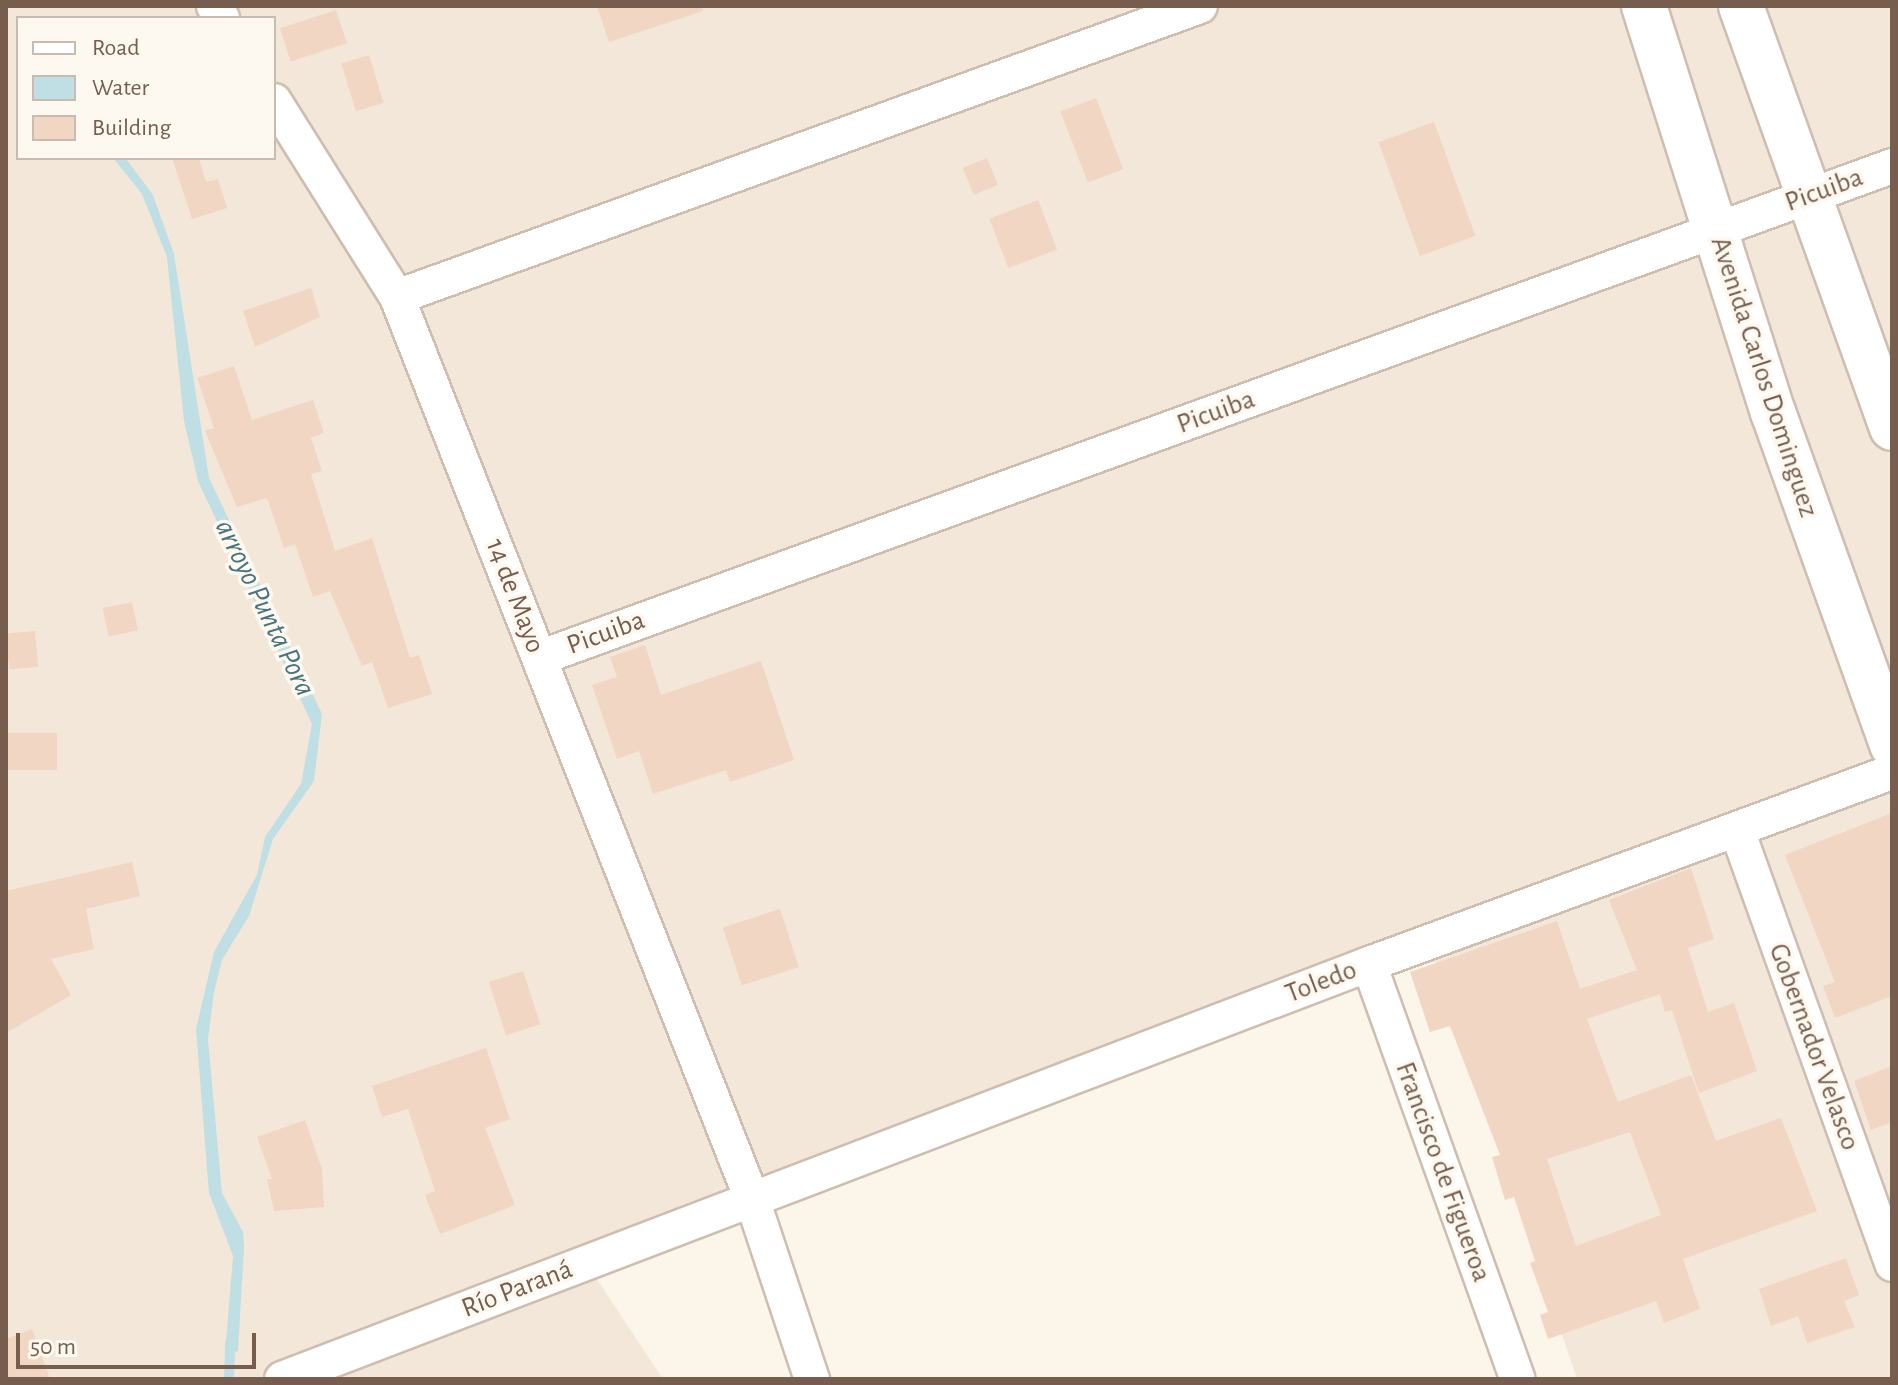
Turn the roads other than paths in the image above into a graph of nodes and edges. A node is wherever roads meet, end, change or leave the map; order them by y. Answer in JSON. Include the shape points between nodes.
{"nodes":[{"id":1,"x":1200,"y":6,"type":"edge"},
{"id":2,"x":1644,"y":6,"type":"edge"},
{"id":3,"x":1741,"y":6,"type":"edge"},
{"id":4,"x":276,"y":104,"type":"edge"},
{"id":5,"x":1892,"y":166,"type":"edge"},
{"id":6,"x":1809,"y":196,"type":"junction"},
{"id":7,"x":1715,"y":230,"type":"junction"},
{"id":8,"x":397,"y":297,"type":"junction"},
{"id":9,"x":1892,"y":428,"type":"edge"},
{"id":10,"x":539,"y":658,"type":"junction"},
{"id":11,"x":1892,"y":745,"type":"edge"},
{"id":12,"x":1892,"y":772,"type":"edge"},
{"id":13,"x":1737,"y":830,"type":"junction"},
{"id":14,"x":1369,"y":964,"type":"junction"},
{"id":15,"x":752,"y":1199,"type":"junction"},
{"id":16,"x":1892,"y":1264,"type":"edge"},
{"id":17,"x":348,"y":1367,"type":"edge"},
{"id":18,"x":282,"y":1379,"type":"edge"},
{"id":19,"x":812,"y":1379,"type":"edge"},
{"id":20,"x":1518,"y":1379,"type":"edge"}],
"edges":[{"from":1,"to":8,"type":"street"},
{"from":2,"to":7,"type":"main road","name":"Avenida Carlos Dominguez"},
{"from":3,"to":6,"type":"main road"},
{"from":4,"to":8,"type":"street","name":"14 de Mayo"},
{"from":5,"to":6,"type":"street","name":"Picuiba"},
{"from":6,"to":7,"type":"street","name":"Picuiba"},
{"from":6,"to":9,"type":"main road"},
{"from":7,"to":10,"type":"street","name":"Picuiba"},
{"from":7,"to":11,"type":"main road","name":"Avenida Carlos Dominguez"},
{"from":8,"to":10,"type":"street","name":"14 de Mayo"},
{"from":10,"to":15,"type":"street","name":"14 de Mayo"},
{"from":12,"to":13,"type":"street","name":"Toledo"},
{"from":13,"to":14,"type":"street","name":"Toledo"},
{"from":13,"to":16,"type":"street","name":"Gobernador Velasco"},
{"from":14,"to":15,"type":"street","name":"Toledo"},
{"from":14,"to":20,"type":"street","name":"Francisco de Figueroa"},
{"from":15,"to":17,"type":"street","name":"Río Paraná"},
{"from":15,"to":19,"type":"street","name":"14 de Mayo"},
{"from":17,"to":18,"type":"street","name":"Río Paraná"}]}
